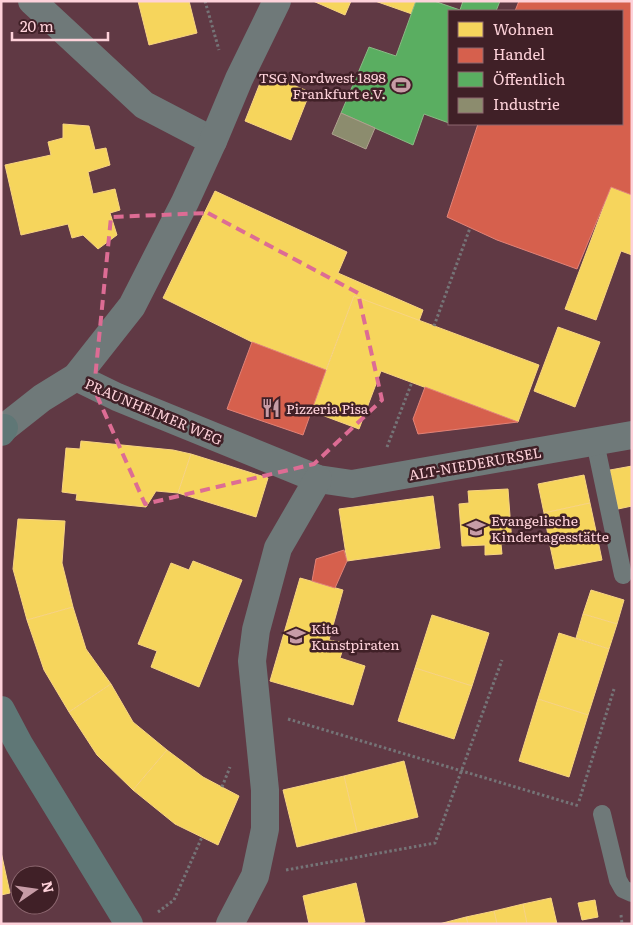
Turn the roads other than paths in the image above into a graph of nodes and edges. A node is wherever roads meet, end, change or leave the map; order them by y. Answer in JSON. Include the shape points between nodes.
{"nodes":[{"id":1,"x":32,"y":1,"type":"edge"},
{"id":2,"x":277,"y":1,"type":"edge"},
{"id":3,"x":214,"y":142,"type":"junction"},
{"id":4,"x":76,"y":377,"type":"junction"},
{"id":5,"x":2,"y":429,"type":"edge"},
{"id":6,"x":632,"y":435,"type":"edge"},
{"id":7,"x":595,"y":442,"type":"junction"},
{"id":8,"x":318,"y":479,"type":"junction"},
{"id":9,"x":623,"y":575,"type":"dead end"},
{"id":10,"x":1,"y":710,"type":"edge"},
{"id":11,"x":602,"y":814,"type":"road end"},
{"id":12,"x":632,"y":893,"type":"edge"},
{"id":13,"x":129,"y":924,"type":"edge"},
{"id":14,"x":230,"y":924,"type":"edge"}],
"edges":[{"from":1,"to":3,"type":"street","via":[[144,105]]},
{"from":2,"to":3,"type":"street","via":[[239,79]]},
{"from":3,"to":4,"type":"street","via":[[132,306]]},
{"from":4,"to":5,"type":"street","name":"PRAUNHEIMER WEG"},
{"from":4,"to":8,"type":"street","name":"PRAUNHEIMER WEG","via":[[116,398]]},
{"from":6,"to":7,"type":"street","name":"ALT-NIEDERURSEL"},
{"from":7,"to":8,"type":"street","name":"ALT-NIEDERURSEL","via":[[352,484]]},
{"from":7,"to":9,"type":"lane"},
{"from":8,"to":14,"type":"street","via":[[278,548],[256,630],[252,661],[265,790],[265,829],[256,876]]},
{"from":10,"to":13,"type":"main road"},
{"from":11,"to":12,"type":"lane","via":[[618,880],[623,889]]}]}
